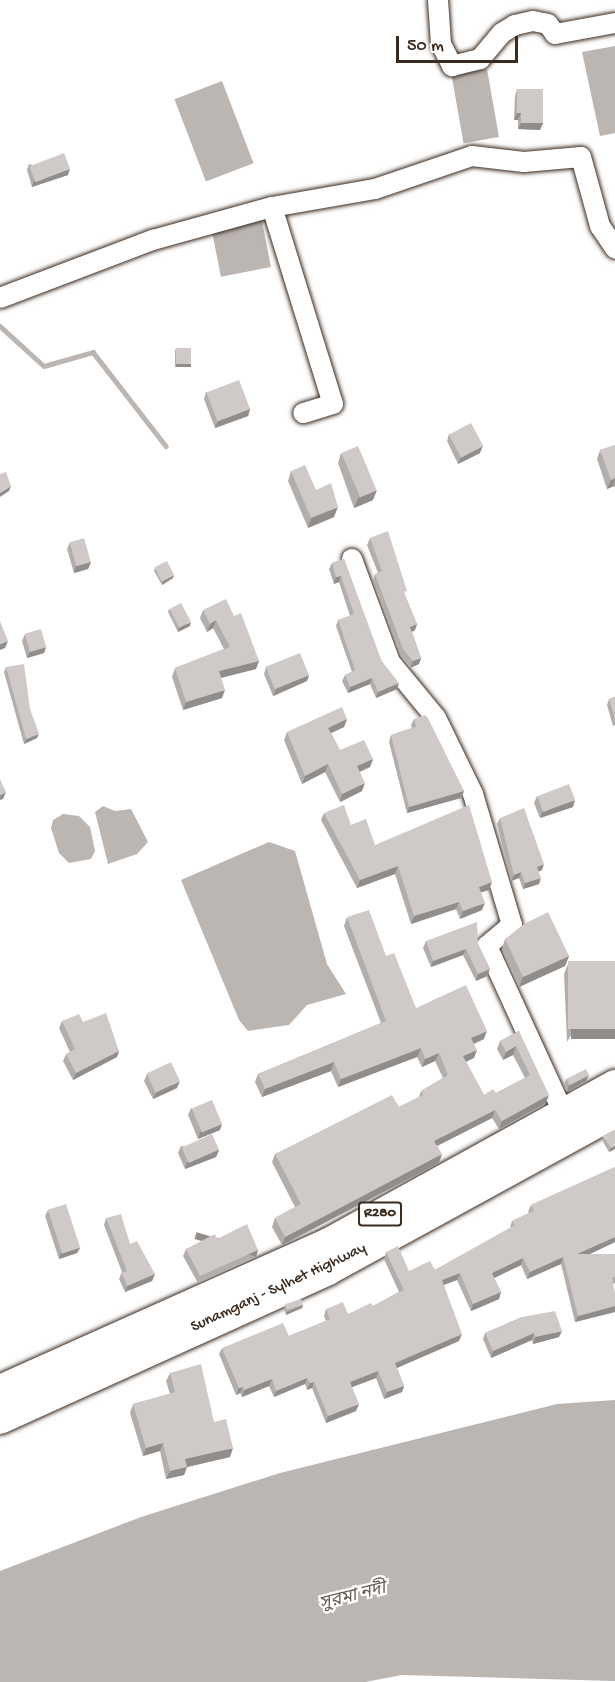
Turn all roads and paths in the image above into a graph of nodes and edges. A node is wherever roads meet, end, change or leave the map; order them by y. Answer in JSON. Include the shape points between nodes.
{"nodes":[{"id":1,"x":438,"y":0,"type":"edge"},
{"id":2,"x":615,"y":23,"type":"edge"},
{"id":3,"x":272,"y":207,"type":"junction"},
{"id":4,"x":615,"y":248,"type":"edge"},
{"id":5,"x":0,"y":297,"type":"edge"},
{"id":6,"x":303,"y":413,"type":"dead end"},
{"id":7,"x":352,"y":559,"type":"dead end"},
{"id":8,"x":615,"y":1085,"type":"edge"},
{"id":9,"x":563,"y":1112,"type":"junction"},
{"id":10,"x":615,"y":1113,"type":"edge"},
{"id":11,"x":147,"y":1337,"type":"junction"},
{"id":12,"x":3,"y":1404,"type":"edge"}],
"edges":[{"from":1,"to":2,"type":"street","via":[[441,44],[447,64],[452,66],[480,59],[502,33],[515,25],[532,21],[548,24],[555,34]]},
{"from":3,"to":4,"type":"street","via":[[375,189],[472,156],[524,162],[581,157],[600,226]]},
{"from":3,"to":5,"type":"street","via":[[153,240]]},
{"from":3,"to":6,"type":"street","via":[[333,404]]},
{"from":7,"to":9,"type":"street","via":[[390,662],[436,718],[473,794],[512,925],[487,946]]},
{"from":8,"to":9,"type":"main road","name":"Sunamganj - Sylhet Highway","number":"R280"},
{"from":9,"to":11,"type":"main road","name":"Sunamganj - Sylhet Highway","number":"R280","via":[[329,1243]]},
{"from":10,"to":11,"type":"main road","name":"Sunamganj - Sylhet Highway","number":"R280","via":[[328,1270]]},
{"from":11,"to":12,"type":"main road"}]}
